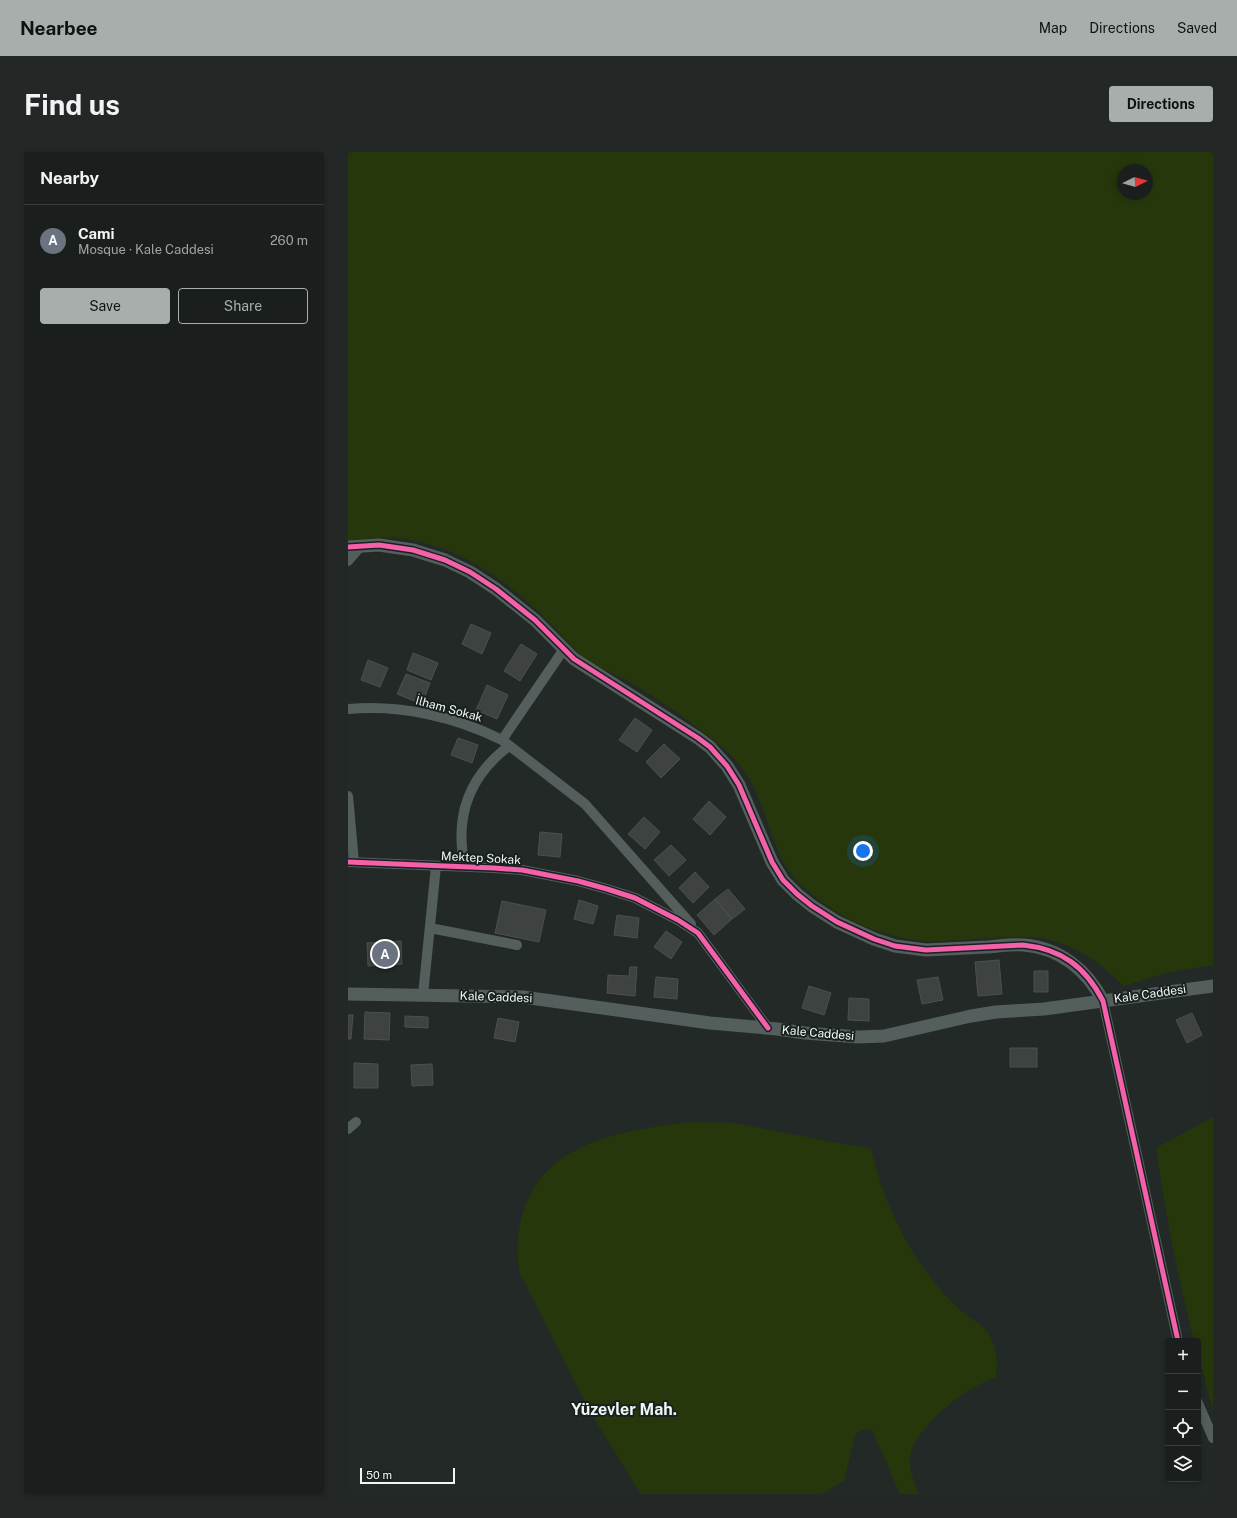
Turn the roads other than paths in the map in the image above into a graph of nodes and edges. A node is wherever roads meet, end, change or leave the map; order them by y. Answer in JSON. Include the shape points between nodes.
{"nodes":[{"id":1,"x":354,"y":546,"type":"edge"},
{"id":2,"x":348,"y":561,"type":"edge"},
{"id":3,"x":564,"y":649,"type":"junction"},
{"id":4,"x":348,"y":709,"type":"edge"},
{"id":5,"x":506,"y":743,"type":"junction"},
{"id":6,"x":348,"y":796,"type":"edge"},
{"id":7,"x":351,"y":862,"type":"edge"},
{"id":8,"x":436,"y":866,"type":"junction"},
{"id":9,"x":465,"y":867,"type":"junction"},
{"id":10,"x":430,"y":928,"type":"junction"},
{"id":11,"x":698,"y":932,"type":"junction"},
{"id":12,"x":517,"y":945,"type":"dead end"},
{"id":13,"x":1213,"y":986,"type":"edge"},
{"id":14,"x":348,"y":994,"type":"edge"},
{"id":15,"x":423,"y":995,"type":"junction"},
{"id":16,"x":1103,"y":1001,"type":"junction"},
{"id":17,"x":768,"y":1028,"type":"junction"},
{"id":18,"x":1177,"y":1338,"type":"edge"},
{"id":19,"x":1201,"y":1410,"type":"edge"},
{"id":20,"x":1213,"y":1438,"type":"edge"}],
"edges":[{"from":1,"to":2,"type":"street"},
{"from":1,"to":3,"type":"street","via":[[378,545],[413,550],[461,567],[513,602]]},
{"from":3,"to":5,"type":"street"},
{"from":3,"to":16,"type":"street","via":[[574,659],[698,738],[720,758],[739,785],[777,871],[790,887],[824,915],[874,939],[910,949],[1023,945],[1050,950],[1082,970]]},
{"from":4,"to":5,"type":"street","name":"İlham Sokak","via":[[381,708],[431,715],[480,729]]},
{"from":5,"to":9,"type":"street","via":[[480,774],[468,798],[461,839]]},
{"from":5,"to":11,"type":"street","name":"İlham Sokak","via":[[585,804]]},
{"from":6,"to":7,"type":"street"},
{"from":7,"to":8,"type":"street","name":"Mektep Sokak"},
{"from":8,"to":9,"type":"street","name":"Mektep Sokak"},
{"from":8,"to":10,"type":"street"},
{"from":9,"to":11,"type":"street","name":"Mektep Sokak","via":[[522,870],[607,888],[657,908]]},
{"from":10,"to":12,"type":"street"},
{"from":10,"to":15,"type":"street"},
{"from":11,"to":17,"type":"street","name":"Mektep Sokak"},
{"from":13,"to":16,"type":"street","name":"Kale Caddesi"},
{"from":14,"to":15,"type":"street","name":"Kale Caddesi"},
{"from":15,"to":17,"type":"street","name":"Kale Caddesi","via":[[523,997],[710,1023]]},
{"from":16,"to":17,"type":"street","name":"Kale Caddesi","via":[[977,1015],[884,1036],[834,1036]]},
{"from":16,"to":18,"type":"street"},
{"from":19,"to":20,"type":"street"}]}
